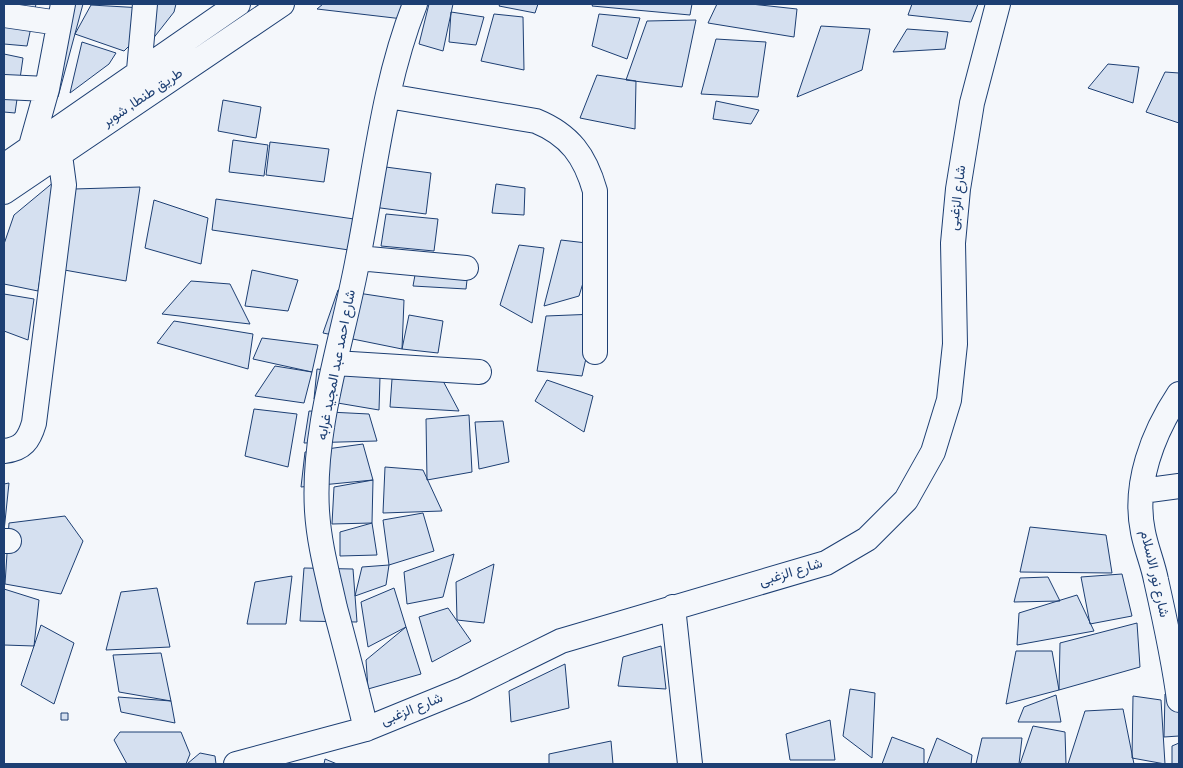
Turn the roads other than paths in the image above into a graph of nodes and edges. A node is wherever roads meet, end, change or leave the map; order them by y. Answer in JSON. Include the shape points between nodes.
{"nodes":[{"id":1,"x":145,"y":4,"type":"edge"},
{"id":2,"x":238,"y":4,"type":"edge"},
{"id":3,"x":282,"y":4,"type":"edge"},
{"id":4,"x":415,"y":4,"type":"edge"},
{"id":5,"x":998,"y":4,"type":"edge"},
{"id":6,"x":61,"y":13,"type":"edge"},
{"id":7,"x":4,"y":15,"type":"edge"},
{"id":8,"x":139,"y":70,"type":"junction"},
{"id":9,"x":4,"y":87,"type":"edge"},
{"id":10,"x":47,"y":89,"type":"junction"},
{"id":11,"x":388,"y":96,"type":"junction"},
{"id":12,"x":46,"y":145,"type":"junction"},
{"id":13,"x":4,"y":166,"type":"edge"},
{"id":14,"x":4,"y":192,"type":"edge"},
{"id":15,"x":358,"y":258,"type":"junction"},
{"id":16,"x":466,"y":268,"type":"dead end"},
{"id":17,"x":595,"y":352,"type":"dead end"},
{"id":18,"x":334,"y":363,"type":"junction"},
{"id":19,"x":479,"y":372,"type":"dead end"},
{"id":20,"x":1179,"y":394,"type":"edge"},
{"id":21,"x":4,"y":452,"type":"edge"},
{"id":22,"x":1179,"y":486,"type":"edge"},
{"id":23,"x":1142,"y":491,"type":"junction"},
{"id":24,"x":673,"y":607,"type":"junction"},
{"id":25,"x":1179,"y":700,"type":"edge"},
{"id":26,"x":366,"y":729,"type":"junction"},
{"id":27,"x":236,"y":764,"type":"edge"},
{"id":28,"x":690,"y":764,"type":"edge"}],
"edges":[{"from":1,"to":8,"type":"street"},
{"from":2,"to":8,"type":"street","name":"طريق طنطا, شوبر"},
{"from":3,"to":12,"type":"street","name":"طريق طنطا, شوبر"},
{"from":4,"to":11,"type":"street","name":"شارع احمد عبد المجيد غرابه","via":[[395,63]]},
{"from":5,"to":24,"type":"street","name":"شارع الزغبى","via":[[972,103],[958,189],[953,243],[955,344],[949,400],[933,452],[906,500],[868,539],[826,563]]},
{"from":6,"to":7,"type":"street"},
{"from":6,"to":10,"type":"street"},
{"from":8,"to":12,"type":"street","name":"طريق طنطا, شوبر"},
{"from":9,"to":10,"type":"street"},
{"from":10,"to":12,"type":"street"},
{"from":11,"to":15,"type":"street","name":"شارع احمد عبد المجيد غرابه"},
{"from":11,"to":17,"type":"street","via":[[536,120],[574,146],[588,168],[595,191]]},
{"from":12,"to":13,"type":"street","name":"طريق طنطا, شوبر"},
{"from":12,"to":14,"type":"street","name":"طريق طنطا, شوبر"},
{"from":12,"to":21,"type":"street","via":[[64,185],[34,423],[30,438],[19,448]]},
{"from":15,"to":16,"type":"street"},
{"from":15,"to":18,"type":"street","name":"شارع احمد عبد المجيد غرابه"},
{"from":18,"to":19,"type":"street"},
{"from":18,"to":26,"type":"street","name":"شارع احمد عبد المجيد غرابه","via":[[316,477],[317,512],[325,564]]},
{"from":20,"to":23,"type":"street","name":"شارع نور الاسلام","via":[[1155,437]]},
{"from":22,"to":23,"type":"street"},
{"from":23,"to":25,"type":"street","name":"شارع نور الاسلام","via":[[1143,531],[1168,632]]},
{"from":24,"to":26,"type":"street","name":"شارع الزغبى","via":[[561,641],[464,689]]},
{"from":24,"to":28,"type":"street"},
{"from":26,"to":27,"type":"street","name":"شارع الزغبى"}]}
